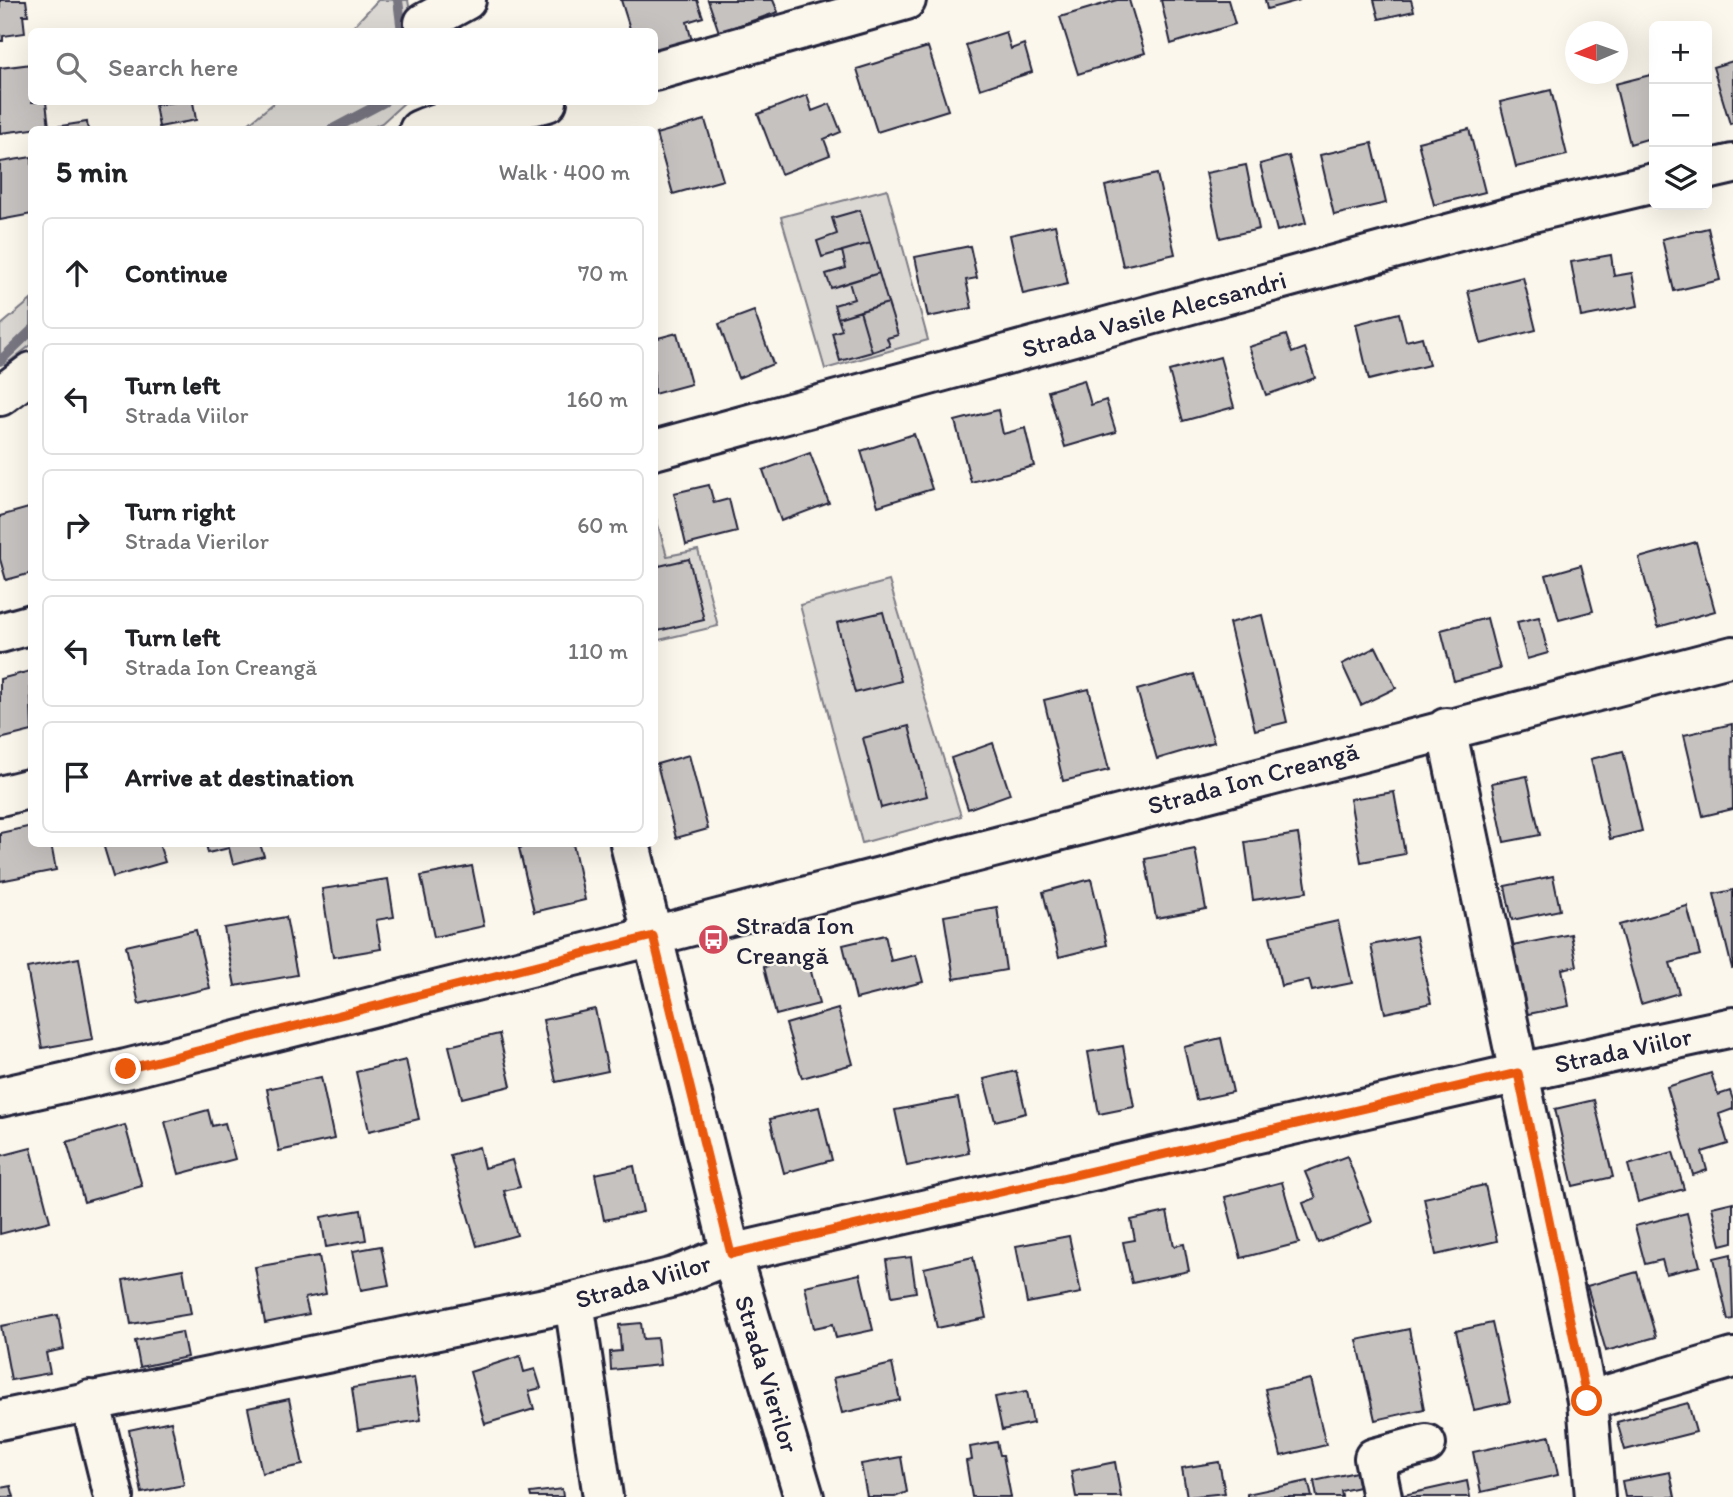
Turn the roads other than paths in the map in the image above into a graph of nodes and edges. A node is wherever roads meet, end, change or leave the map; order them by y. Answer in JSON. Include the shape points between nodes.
{"nodes":[{"id":1,"x":466,"y":0,"type":"edge"},
{"id":2,"x":906,"y":0,"type":"edge"},
{"id":3,"x":425,"y":18,"type":"edge"},
{"id":4,"x":658,"y":70,"type":"edge"},
{"id":5,"x":532,"y":105,"type":"edge"},
{"id":6,"x":437,"y":120,"type":"edge"},
{"id":7,"x":1733,"y":164,"type":"edge"},
{"id":8,"x":1712,"y":169,"type":"edge"},
{"id":9,"x":1649,"y":184,"type":"edge"},
{"id":10,"x":28,"y":375,"type":"edge"},
{"id":11,"x":0,"y":396,"type":"edge"},
{"id":12,"x":658,"y":449,"type":"edge"},
{"id":13,"x":28,"y":625,"type":"edge"},
{"id":14,"x":0,"y":633,"type":"edge"},
{"id":15,"x":1733,"y":656,"type":"edge"},
{"id":16,"x":1446,"y":728,"type":"junction"},
{"id":17,"x":28,"y":789,"type":"edge"},
{"id":18,"x":0,"y":796,"type":"edge"},
{"id":19,"x":631,"y":847,"type":"edge"},
{"id":20,"x":653,"y":936,"type":"junction"},
{"id":21,"x":1733,"y":1027,"type":"edge"},
{"id":22,"x":1518,"y":1073,"type":"junction"},
{"id":23,"x":0,"y":1097,"type":"edge"},
{"id":24,"x":731,"y":1254,"type":"junction"},
{"id":25,"x":574,"y":1302,"type":"junction"},
{"id":26,"x":1733,"y":1358,"type":"edge"},
{"id":27,"x":90,"y":1400,"type":"junction"},
{"id":28,"x":1587,"y":1401,"type":"junction"},
{"id":29,"x":0,"y":1420,"type":"edge"},
{"id":30,"x":1426,"y":1444,"type":"dead end"},
{"id":31,"x":114,"y":1497,"type":"edge"},
{"id":32,"x":603,"y":1497,"type":"edge"},
{"id":33,"x":804,"y":1497,"type":"edge"},
{"id":34,"x":1382,"y":1497,"type":"edge"},
{"id":35,"x":1595,"y":1497,"type":"edge"}],
"edges":[{"from":1,"to":3,"type":"street"},
{"from":2,"to":4,"type":"street"},
{"from":5,"to":6,"type":"street"},
{"from":7,"to":8,"type":"street"},
{"from":9,"to":12,"type":"street","name":"Strada Vasile Alecsandri"},
{"from":10,"to":11,"type":"street"},
{"from":13,"to":14,"type":"street"},
{"from":15,"to":16,"type":"street","name":"Strada Ion Creangă"},
{"from":16,"to":20,"type":"street","name":"Strada Ion Creangă"},
{"from":16,"to":22,"type":"street"},
{"from":17,"to":18,"type":"street"},
{"from":19,"to":20,"type":"street","name":"Strada Vierilor"},
{"from":20,"to":23,"type":"street","name":"Strada Ion Creangă"},
{"from":20,"to":24,"type":"street","name":"Strada Vierilor"},
{"from":21,"to":22,"type":"street","name":"Strada Viilor"},
{"from":22,"to":24,"type":"street","name":"Strada Viilor"},
{"from":22,"to":28,"type":"street"},
{"from":24,"to":25,"type":"street","name":"Strada Viilor","via":[[674,1277]]},
{"from":24,"to":33,"type":"street","name":"Strada Vierilor"},
{"from":25,"to":27,"type":"street","name":"Strada Viilor"},
{"from":25,"to":32,"type":"street"},
{"from":26,"to":28,"type":"street"},
{"from":27,"to":29,"type":"street","name":"Strada Viilor"},
{"from":27,"to":31,"type":"street"},
{"from":28,"to":35,"type":"street"},
{"from":30,"to":34,"type":"street","via":[[1374,1458]]}]}
